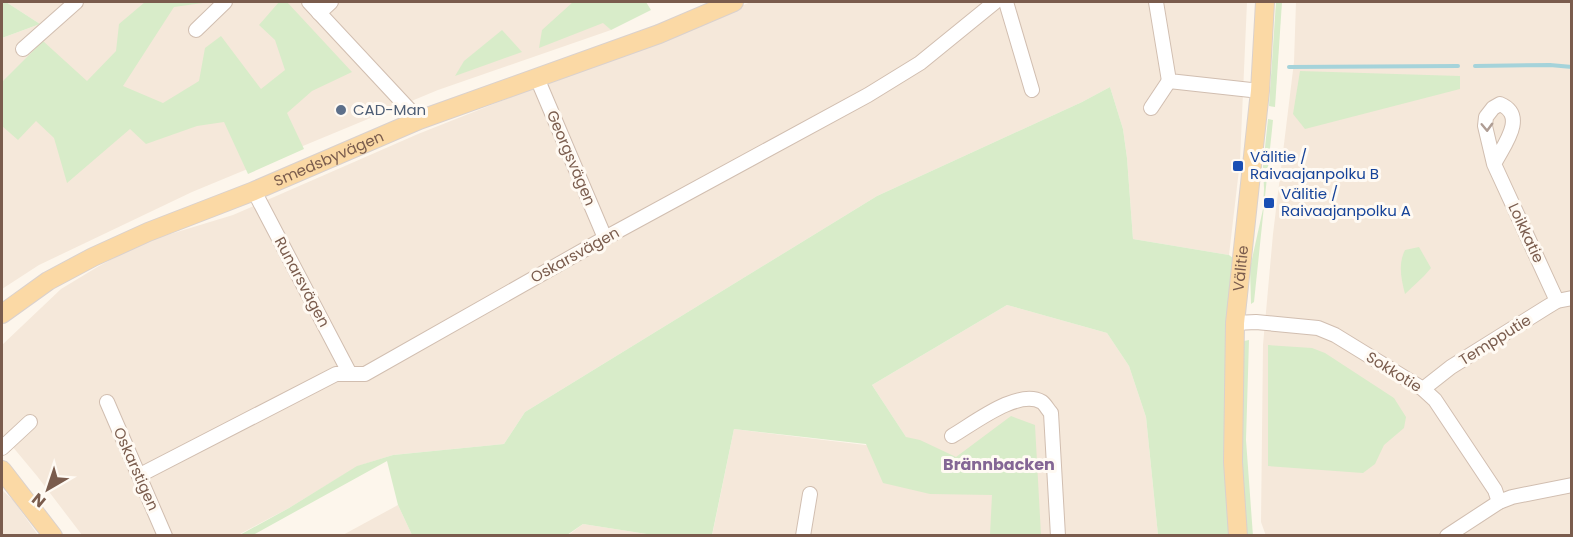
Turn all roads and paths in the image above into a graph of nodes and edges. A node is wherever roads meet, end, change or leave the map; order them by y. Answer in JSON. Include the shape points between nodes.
{"nodes":[{"id":1,"x":76,"y":2,"type":"edge"},
{"id":2,"x":225,"y":2,"type":"edge"},
{"id":3,"x":309,"y":2,"type":"edge"},
{"id":4,"x":331,"y":2,"type":"edge"},
{"id":5,"x":734,"y":2,"type":"edge"},
{"id":6,"x":994,"y":2,"type":"edge"},
{"id":7,"x":1006,"y":2,"type":"edge"},
{"id":8,"x":1156,"y":2,"type":"edge"},
{"id":9,"x":1265,"y":2,"type":"edge"},
{"id":10,"x":319,"y":13,"type":"junction"},
{"id":11,"x":196,"y":30,"type":"dead end"},
{"id":12,"x":23,"y":50,"type":"dead end"},
{"id":13,"x":537,"y":78,"type":"junction"},
{"id":14,"x":1169,"y":81,"type":"junction"},
{"id":15,"x":1032,"y":90,"type":"dead end"},
{"id":16,"x":1260,"y":91,"type":"junction"},
{"id":17,"x":1151,"y":108,"type":"dead end"},
{"id":18,"x":419,"y":120,"type":"junction"},
{"id":19,"x":1494,"y":164,"type":"dead end"},
{"id":20,"x":254,"y":191,"type":"junction"},
{"id":21,"x":605,"y":238,"type":"junction"},
{"id":22,"x":1572,"y":298,"type":"edge"},
{"id":23,"x":1557,"y":301,"type":"junction"},
{"id":24,"x":2,"y":314,"type":"edge"},
{"id":25,"x":1235,"y":323,"type":"junction"},
{"id":26,"x":350,"y":374,"type":"junction"},
{"id":27,"x":1423,"y":389,"type":"junction"},
{"id":28,"x":107,"y":402,"type":"dead end"},
{"id":29,"x":30,"y":422,"type":"dead end"},
{"id":30,"x":952,"y":436,"type":"dead end"},
{"id":31,"x":2,"y":448,"type":"edge"},
{"id":32,"x":2,"y":470,"type":"edge"},
{"id":33,"x":140,"y":475,"type":"junction"},
{"id":34,"x":1572,"y":485,"type":"edge"},
{"id":35,"x":810,"y":494,"type":"dead end"},
{"id":36,"x":1499,"y":502,"type":"junction"},
{"id":37,"x":53,"y":536,"type":"edge"},
{"id":38,"x":165,"y":536,"type":"edge"},
{"id":39,"x":803,"y":536,"type":"edge"},
{"id":40,"x":1058,"y":536,"type":"edge"},
{"id":41,"x":1238,"y":536,"type":"edge"},
{"id":42,"x":1447,"y":536,"type":"edge"}],
"edges":[{"from":1,"to":12,"type":"street"},
{"from":2,"to":11,"type":"street"},
{"from":3,"to":10,"type":"street"},
{"from":4,"to":10,"type":"street"},
{"from":5,"to":13,"type":"main road","name":"Smedsbyvägen"},
{"from":6,"to":21,"type":"street","name":"Oskarsvägen","via":[[920,63],[868,95]]},
{"from":7,"to":15,"type":"street"},
{"from":8,"to":14,"type":"street"},
{"from":9,"to":16,"type":"main road","name":"Välitie"},
{"from":10,"to":18,"type":"street"},
{"from":13,"to":18,"type":"main road","name":"Smedsbyvägen"},
{"from":13,"to":21,"type":"street","name":"Georgsvägen"},
{"from":14,"to":16,"type":"street"},
{"from":14,"to":17,"type":"street"},
{"from":16,"to":25,"type":"main road","name":"Välitie"},
{"from":18,"to":20,"type":"main road","name":"Smedsbyvägen"},
{"from":19,"to":23,"type":"street","name":"Loikkatie"},
{"from":20,"to":24,"type":"main road","name":"Smedsbyvägen","via":[[93,257],[48,281]]},
{"from":20,"to":26,"type":"street","name":"Runarsvägen"},
{"from":21,"to":26,"type":"street","name":"Oskarsvägen","via":[[365,374]]},
{"from":22,"to":23,"type":"street","name":"Tempputie"},
{"from":23,"to":27,"type":"street","name":"Tempputie"},
{"from":25,"to":27,"type":"street","name":"Sokkotie","via":[[1318,328]]},
{"from":25,"to":41,"type":"main road","name":"Välitie","via":[[1233,462]]},
{"from":26,"to":33,"type":"street","name":"Oskarsvägen","via":[[336,374]]},
{"from":27,"to":36,"type":"street","name":"Sokkotie","via":[[1435,400]]},
{"from":28,"to":33,"type":"street","name":"Oskarstigen"},
{"from":29,"to":31,"type":"street"},
{"from":30,"to":40,"type":"street","via":[[1009,403],[1026,398],[1042,402],[1051,413]]},
{"from":32,"to":37,"type":"main road"},
{"from":33,"to":38,"type":"street","name":"Oskarstigen"},
{"from":34,"to":36,"type":"street"},
{"from":35,"to":39,"type":"street"},
{"from":36,"to":42,"type":"street"}]}
